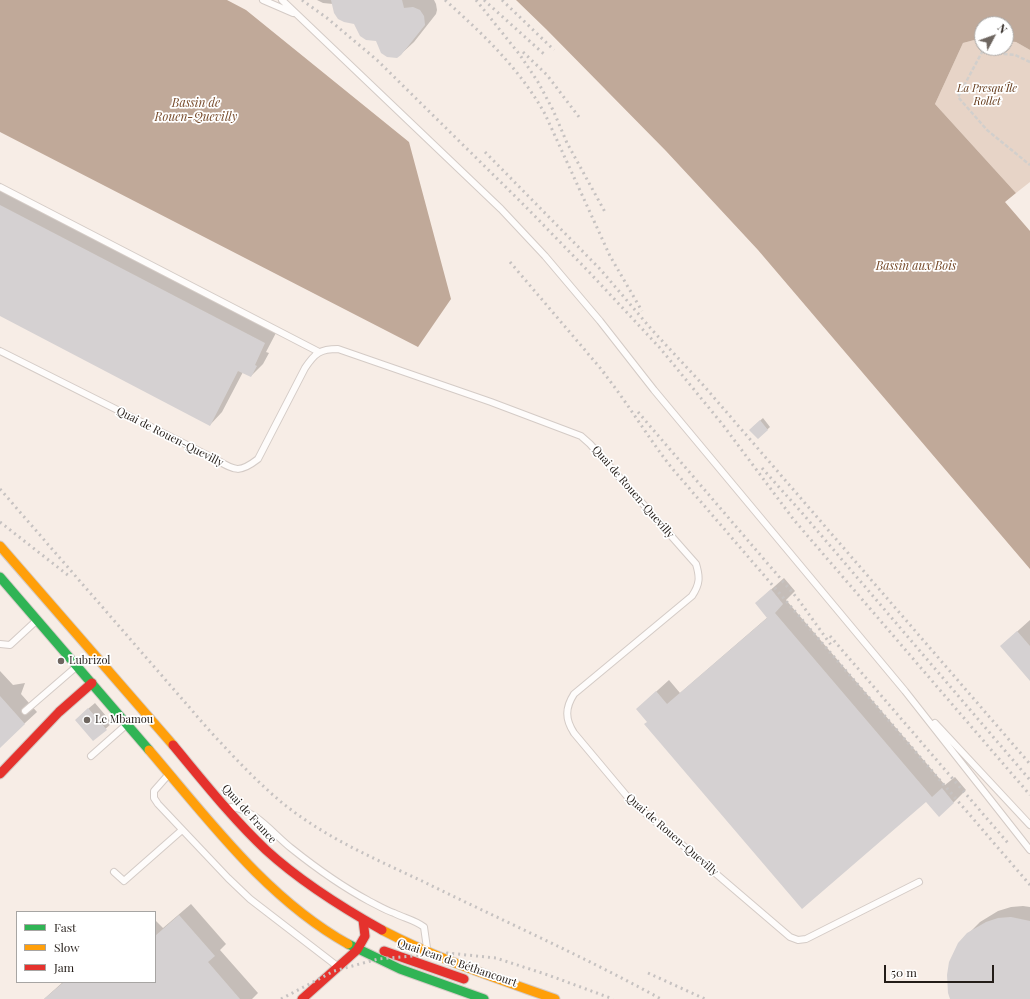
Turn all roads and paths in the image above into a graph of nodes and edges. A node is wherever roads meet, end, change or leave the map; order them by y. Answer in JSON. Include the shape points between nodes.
{"nodes":[{"id":1,"x":263,"y":0,"type":"edge"},
{"id":2,"x":282,"y":0,"type":"edge"},
{"id":3,"x":296,"y":14,"type":"junction"},
{"id":4,"x":1030,"y":62,"type":"edge"},
{"id":5,"x":1030,"y":165,"type":"edge"},
{"id":6,"x":0,"y":187,"type":"edge"},
{"id":7,"x":0,"y":351,"type":"edge"},
{"id":8,"x":319,"y":352,"type":"junction"},
{"id":9,"x":0,"y":546,"type":"edge"},
{"id":10,"x":0,"y":577,"type":"edge"},
{"id":11,"x":38,"y":620,"type":"junction"},
{"id":12,"x":0,"y":644,"type":"edge"},
{"id":13,"x":77,"y":666,"type":"junction"},
{"id":14,"x":92,"y":683,"type":"junction"},
{"id":15,"x":905,"y":691,"type":"junction"},
{"id":16,"x":25,"y":711,"type":"dead end"},
{"id":17,"x":127,"y":723,"type":"junction"},
{"id":18,"x":90,"y":756,"type":"dead end"},
{"id":19,"x":170,"y":773,"type":"junction"},
{"id":20,"x":0,"y":774,"type":"edge"},
{"id":21,"x":225,"y":806,"type":"junction"},
{"id":22,"x":1030,"y":825,"type":"edge"},
{"id":23,"x":182,"y":830,"type":"junction"},
{"id":24,"x":1030,"y":850,"type":"edge"},
{"id":25,"x":114,"y":872,"type":"dead end"},
{"id":26,"x":919,"y":882,"type":"dead end"},
{"id":27,"x":363,"y":920,"type":"junction"},
{"id":28,"x":357,"y":950,"type":"junction"},
{"id":29,"x":428,"y":952,"type":"junction"},
{"id":30,"x":339,"y":967,"type":"junction"},
{"id":31,"x":474,"y":982,"type":"dead end"},
{"id":32,"x":522,"y":997,"type":"dead end"},
{"id":33,"x":552,"y":998,"type":"edge"},
{"id":34,"x":302,"y":999,"type":"edge"},
{"id":35,"x":484,"y":999,"type":"edge"}],
"edges":[{"from":1,"to":3,"type":"lane"},
{"from":2,"to":3,"type":"lane"},
{"from":3,"to":15,"type":"lane","via":[[501,209],[545,256]]},
{"from":4,"to":5,"type":"path","via":[[1015,54],[982,52],[958,97],[987,130]]},
{"from":6,"to":8,"type":"lane"},
{"from":7,"to":8,"type":"lane","name":"Quai de Rouen-Quevilly","via":[[231,468],[241,469],[258,459],[305,368],[311,358]]},
{"from":8,"to":26,"type":"lane","name":"Quai de Rouen-Quevilly","via":[[325,349],[338,349],[581,436],[696,564],[699,575],[698,587],[692,596],[574,694],[568,706],[568,724],[574,733],[636,805],[790,937],[798,940],[806,939]]},
{"from":9,"to":21,"type":"main road","name":"Quai de France"},
{"from":10,"to":11,"type":"main road"},
{"from":11,"to":12,"type":"lane","via":[[10,645]]},
{"from":11,"to":13,"type":"main road"},
{"from":13,"to":14,"type":"main road"},
{"from":13,"to":16,"type":"lane"},
{"from":14,"to":17,"type":"main road"},
{"from":14,"to":20,"type":"main road","via":[[59,712]]},
{"from":15,"to":22,"type":"lane"},
{"from":15,"to":24,"type":"lane"},
{"from":17,"to":18,"type":"lane"},
{"from":17,"to":19,"type":"main road"},
{"from":19,"to":23,"type":"lane","via":[[154,790],[154,798]]},
{"from":19,"to":28,"type":"main road","via":[[273,888],[321,928]]},
{"from":21,"to":27,"type":"main road","name":"Quai de France","via":[[276,861],[312,888]]},
{"from":21,"to":29,"type":"lane","via":[[246,810],[332,879],[380,907],[419,923],[426,933]]},
{"from":23,"to":25,"type":"lane","via":[[124,881]]},
{"from":23,"to":30,"type":"lane","via":[[250,899]]},
{"from":27,"to":28,"type":"main road","via":[[366,936]]},
{"from":27,"to":29,"type":"main road","name":"Quai de France"},
{"from":28,"to":30,"type":"main road"},
{"from":28,"to":31,"type":"main road","name":"Quai Jean de Béthancourt","via":[[385,951]]},
{"from":28,"to":35,"type":"main road","via":[[422,978]]},
{"from":29,"to":33,"type":"main road","name":"Quai de France"},
{"from":30,"to":34,"type":"main road"},
{"from":32,"to":33,"type":"main road","name":"Quai Jean de Béthancourt"}]}
